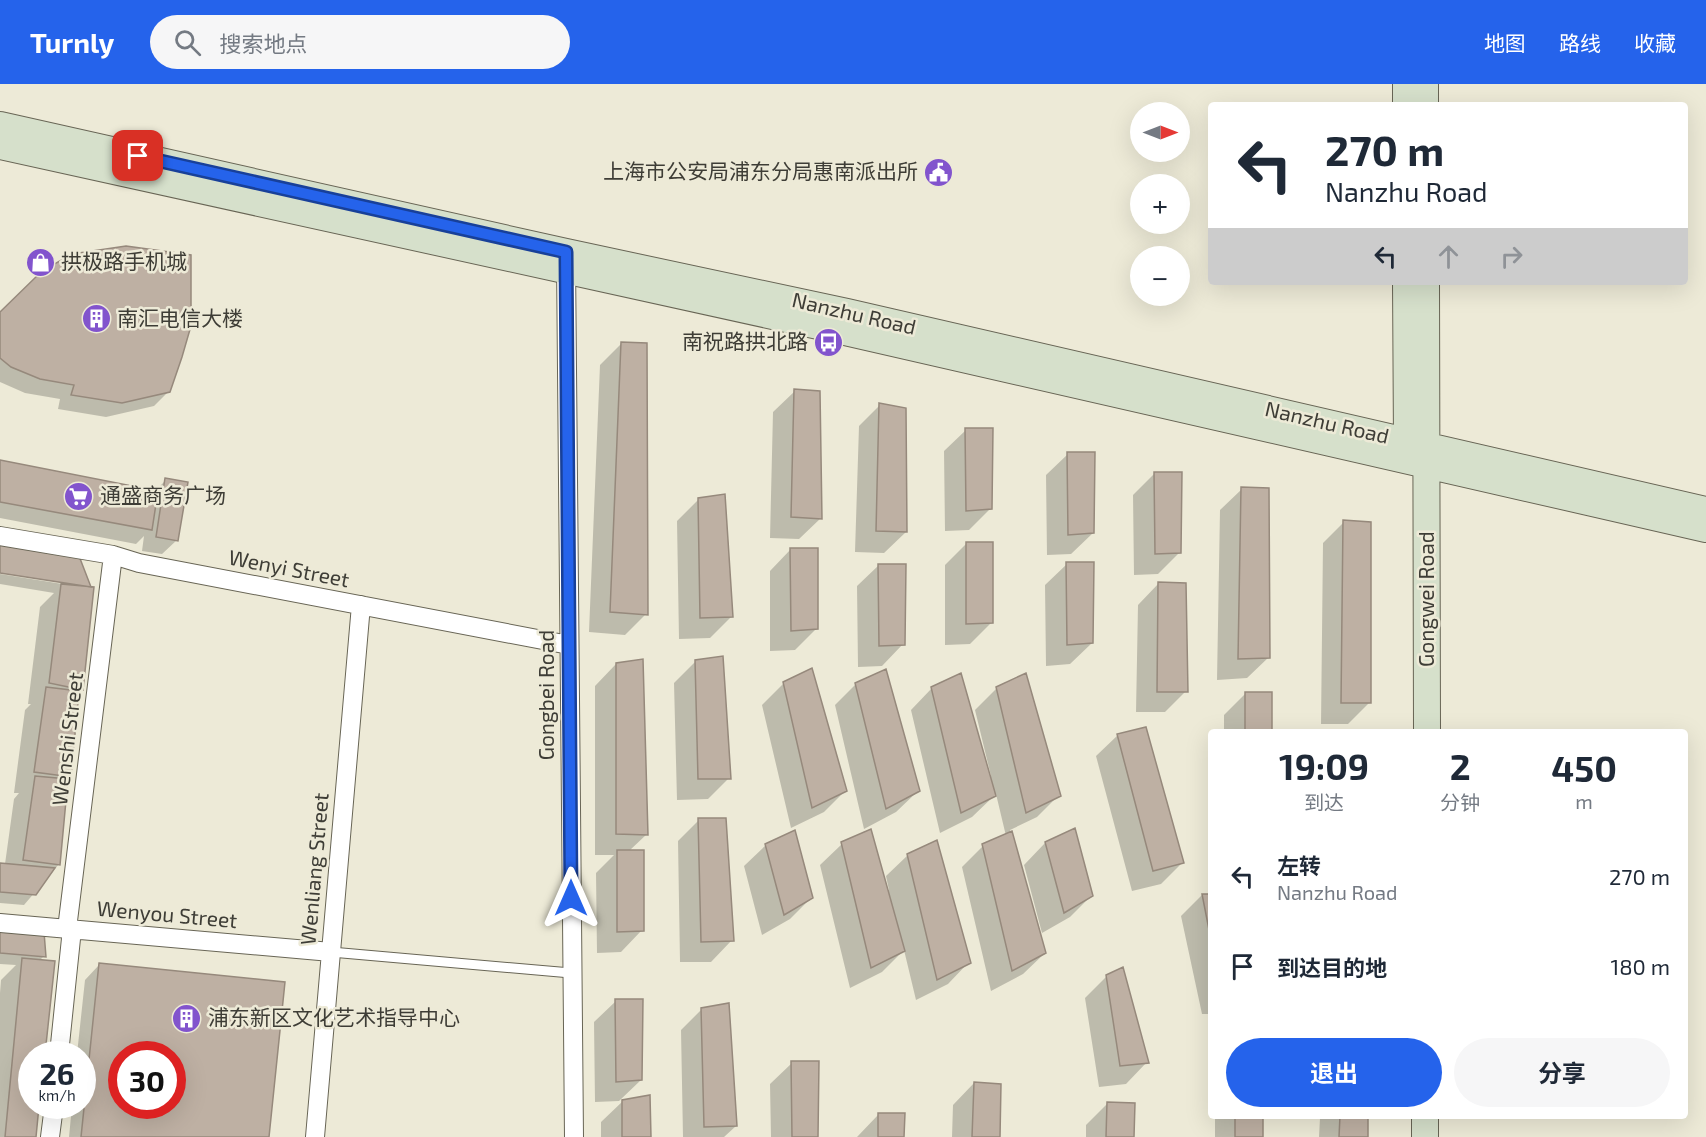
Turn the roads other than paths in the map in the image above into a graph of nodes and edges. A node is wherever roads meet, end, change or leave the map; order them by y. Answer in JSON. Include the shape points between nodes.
{"nodes":[{"id":1,"x":1406,"y":84,"type":"edge"},
{"id":2,"x":1425,"y":84,"type":"edge"},
{"id":3,"x":1406,"y":102,"type":"edge"},
{"id":4,"x":1425,"y":102,"type":"edge"},
{"id":5,"x":0,"y":125,"type":"edge"},
{"id":6,"x":0,"y":146,"type":"edge"},
{"id":7,"x":566,"y":262,"type":"junction"},
{"id":8,"x":1406,"y":285,"type":"edge"},
{"id":9,"x":1426,"y":285,"type":"edge"},
{"id":10,"x":1419,"y":451,"type":"junction"},
{"id":11,"x":1706,"y":510,"type":"edge"},
{"id":12,"x":1706,"y":529,"type":"edge"},
{"id":13,"x":0,"y":536,"type":"edge"},
{"id":14,"x":113,"y":555,"type":"junction"},
{"id":15,"x":361,"y":605,"type":"junction"},
{"id":16,"x":569,"y":645,"type":"junction"},
{"id":17,"x":1427,"y":729,"type":"edge"},
{"id":18,"x":0,"y":923,"type":"edge"},
{"id":19,"x":70,"y":929,"type":"junction"},
{"id":20,"x":331,"y":952,"type":"junction"},
{"id":21,"x":571,"y":973,"type":"junction"},
{"id":22,"x":60,"y":1041,"type":"edge"},
{"id":23,"x":52,"y":1119,"type":"edge"},
{"id":24,"x":1425,"y":1119,"type":"edge"},
{"id":25,"x":50,"y":1137,"type":"edge"},
{"id":26,"x":315,"y":1137,"type":"edge"},
{"id":27,"x":574,"y":1137,"type":"edge"},
{"id":28,"x":1425,"y":1137,"type":"edge"}],
"edges":[{"from":1,"to":3,"type":"main road"},
{"from":2,"to":4,"type":"main road"},
{"from":5,"to":7,"type":"main road","name":"Nanzhu Road"},
{"from":6,"to":7,"type":"main road","name":"Nanzhu Road"},
{"from":7,"to":10,"type":"main road","name":"Nanzhu Road","via":[[847,312]]},
{"from":7,"to":16,"type":"street","name":"Gongbei Road"},
{"from":8,"to":10,"type":"main road","name":"Gongwei Road"},
{"from":9,"to":10,"type":"main road","name":"Gongwei Road"},
{"from":10,"to":11,"type":"main road","name":"Nanzhu Road"},
{"from":10,"to":12,"type":"main road","name":"Nanzhu Road"},
{"from":10,"to":17,"type":"main road","name":"Gongwei Road"},
{"from":13,"to":14,"type":"street","name":"Wenyi Street"},
{"from":14,"to":15,"type":"street","name":"Wenyi Street"},
{"from":14,"to":19,"type":"street","name":"Wenshi Street"},
{"from":15,"to":16,"type":"street","name":"Wenyi Street"},
{"from":15,"to":20,"type":"street","name":"Wenliang Street"},
{"from":16,"to":21,"type":"street","name":"Gongbei Road"},
{"from":18,"to":19,"type":"street","name":"Wenyou Street"},
{"from":19,"to":20,"type":"street","name":"Wenyou Street"},
{"from":19,"to":22,"type":"street","name":"Wenshi Street"},
{"from":20,"to":21,"type":"lane"},
{"from":20,"to":26,"type":"street","name":"Wenliang Street"},
{"from":21,"to":27,"type":"street","name":"Gongbei Road"},
{"from":23,"to":25,"type":"street"},
{"from":24,"to":28,"type":"main road"}]}
